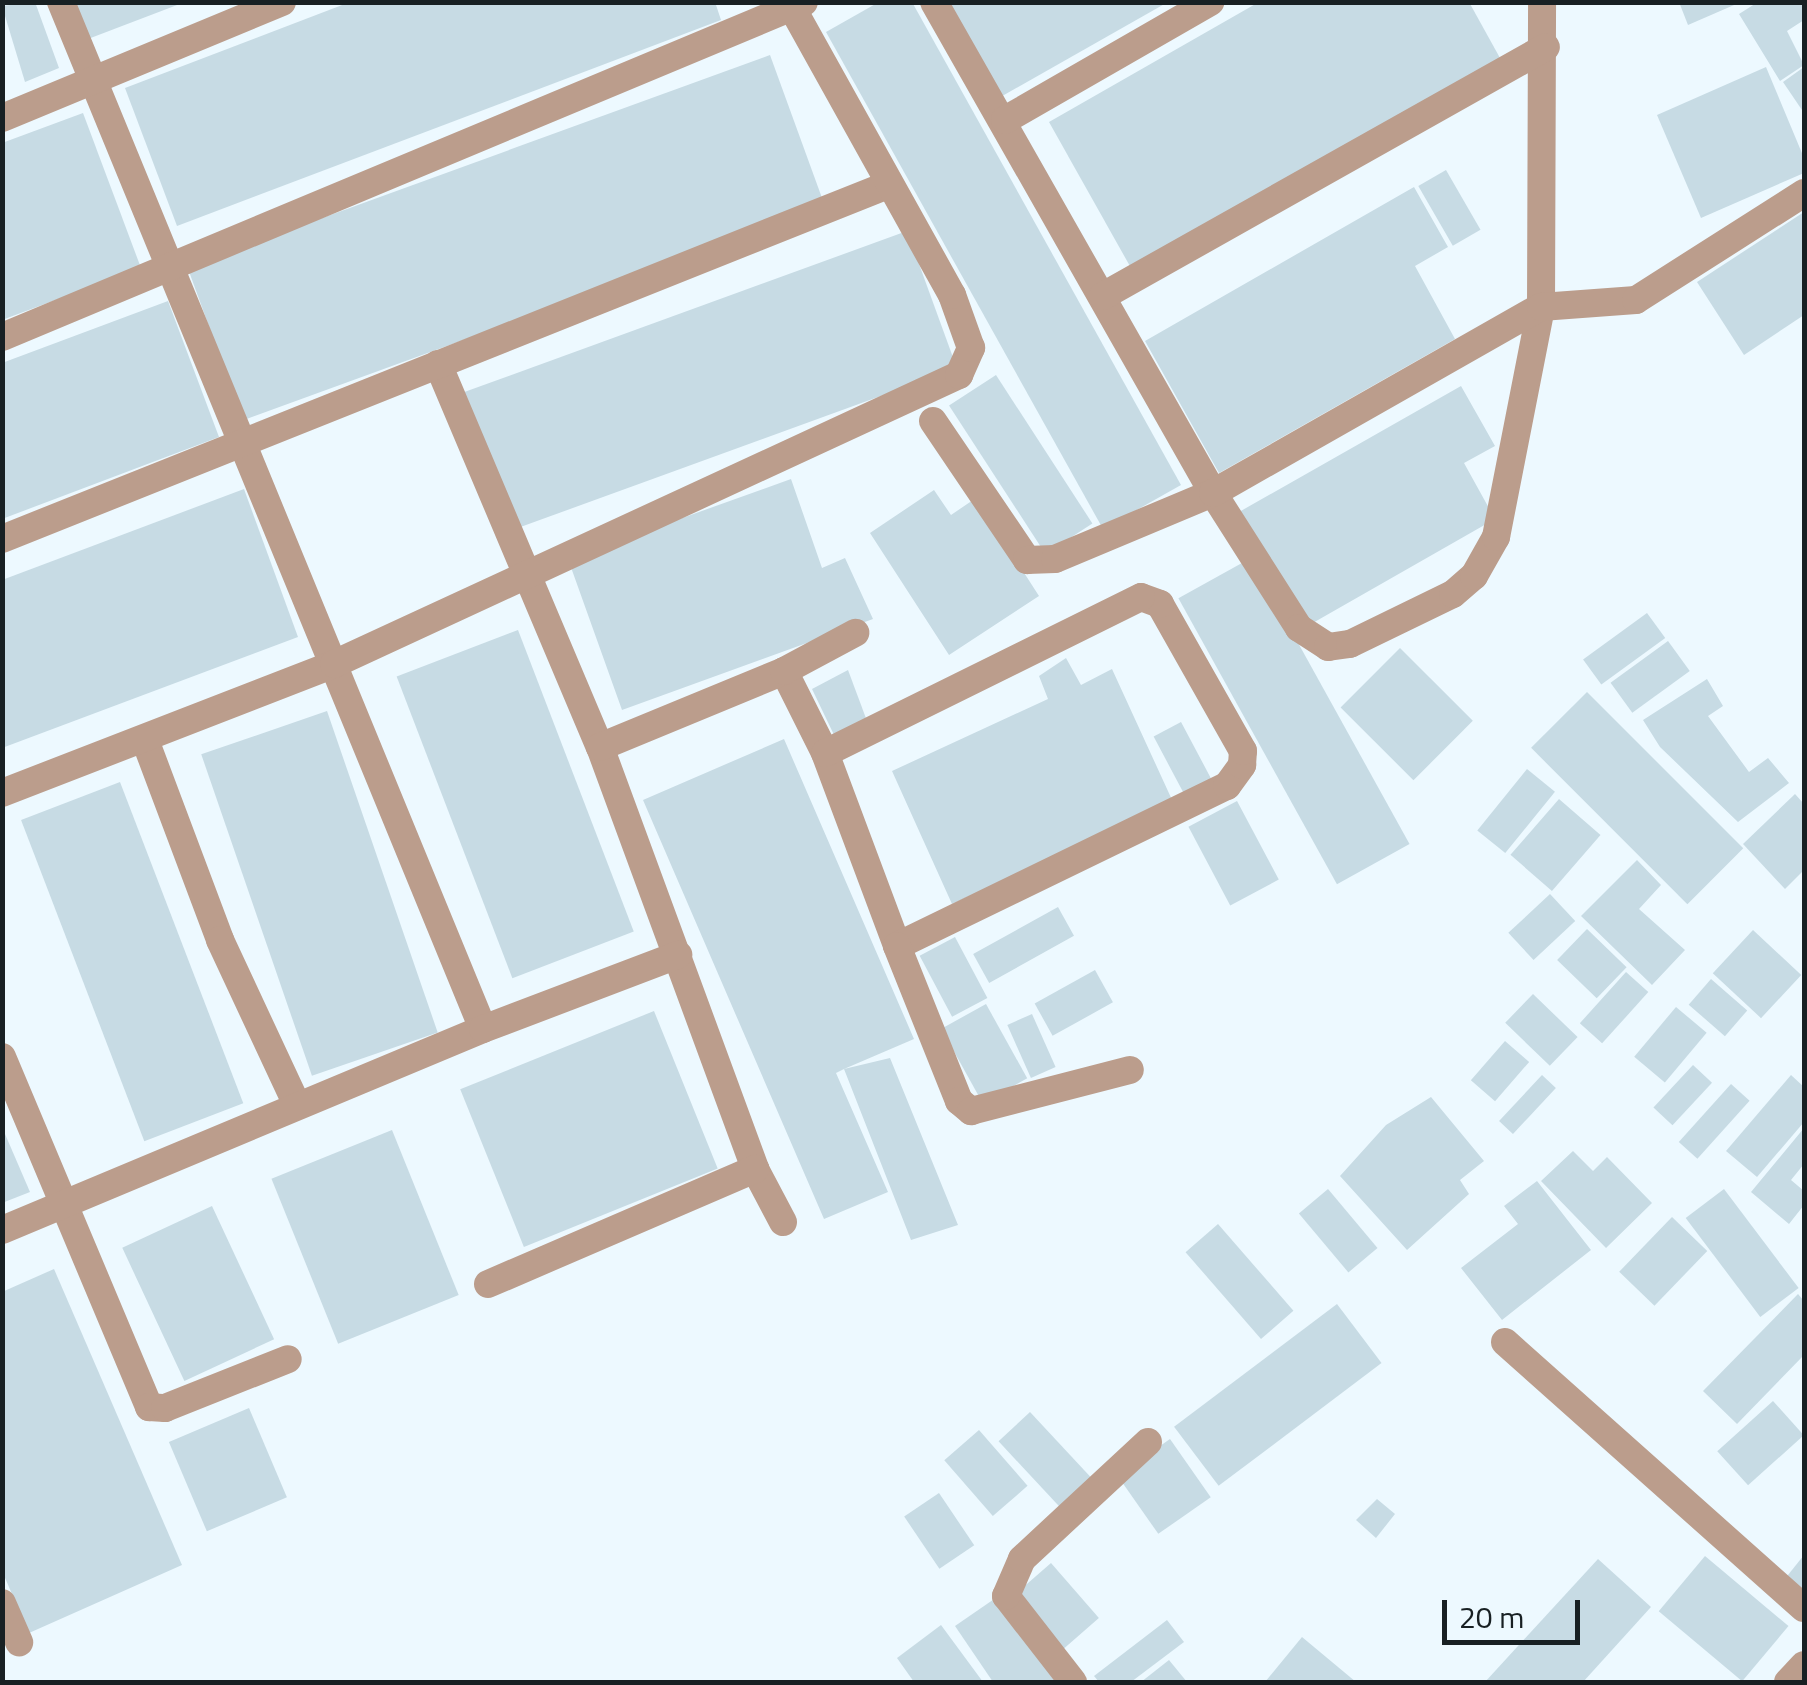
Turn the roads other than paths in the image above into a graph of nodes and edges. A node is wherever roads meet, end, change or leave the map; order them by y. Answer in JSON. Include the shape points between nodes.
{"nodes":[{"id":1,"x":61,"y":2,"type":"edge"},
{"id":2,"x":282,"y":2,"type":"edge"},
{"id":3,"x":934,"y":2,"type":"edge"},
{"id":4,"x":1210,"y":2,"type":"edge"},
{"id":5,"x":1542,"y":2,"type":"edge"},
{"id":6,"x":796,"y":4,"type":"edge"},
{"id":7,"x":1546,"y":47,"type":"junction"},
{"id":8,"x":92,"y":81,"type":"junction"},
{"id":9,"x":2,"y":118,"type":"edge"},
{"id":10,"x":1004,"y":120,"type":"junction"},
{"id":11,"x":890,"y":184,"type":"junction"},
{"id":12,"x":1804,"y":192,"type":"edge"},
{"id":13,"x":170,"y":266,"type":"junction"},
{"id":14,"x":1103,"y":296,"type":"junction"},
{"id":15,"x":1541,"y":308,"type":"junction"},
{"id":16,"x":2,"y":337,"type":"edge"},
{"id":17,"x":438,"y":364,"type":"junction"},
{"id":18,"x":933,"y":421,"type":"dead end"},
{"id":19,"x":241,"y":443,"type":"junction"},
{"id":20,"x":1214,"y":493,"type":"junction"},
{"id":21,"x":2,"y":538,"type":"edge"},
{"id":22,"x":521,"y":573,"type":"junction"},
{"id":23,"x":855,"y":633,"type":"dead end"},
{"id":24,"x":334,"y":664,"type":"junction"},
{"id":25,"x":784,"y":671,"type":"junction"},
{"id":26,"x":145,"y":740,"type":"junction"},
{"id":27,"x":600,"y":748,"type":"junction"},
{"id":28,"x":825,"y":752,"type":"junction"},
{"id":29,"x":2,"y":793,"type":"edge"},
{"id":30,"x":898,"y":946,"type":"junction"},
{"id":31,"x":678,"y":955,"type":"junction"},
{"id":32,"x":483,"y":1028,"type":"junction"},
{"id":33,"x":2,"y":1058,"type":"edge"},
{"id":34,"x":1130,"y":1070,"type":"dead end"},
{"id":35,"x":297,"y":1105,"type":"junction"},
{"id":36,"x":755,"y":1169,"type":"junction"},
{"id":37,"x":60,"y":1208,"type":"junction"},
{"id":38,"x":783,"y":1222,"type":"dead end"},
{"id":39,"x":2,"y":1230,"type":"edge"},
{"id":40,"x":488,"y":1284,"type":"dead end"},
{"id":41,"x":1505,"y":1342,"type":"dead end"},
{"id":42,"x":288,"y":1359,"type":"dead end"},
{"id":43,"x":1148,"y":1442,"type":"dead end"},
{"id":44,"x":2,"y":1603,"type":"edge"},
{"id":45,"x":1804,"y":1608,"type":"edge"},
{"id":46,"x":19,"y":1642,"type":"dead end"},
{"id":47,"x":1804,"y":1665,"type":"edge"},
{"id":48,"x":1073,"y":1682,"type":"edge"},
{"id":49,"x":1788,"y":1682,"type":"edge"}],
"edges":[{"from":1,"to":8,"type":"street"},
{"from":2,"to":8,"type":"street"},
{"from":3,"to":10,"type":"street"},
{"from":4,"to":10,"type":"street"},
{"from":5,"to":7,"type":"street"},
{"from":6,"to":11,"type":"street"},
{"from":6,"to":13,"type":"street"},
{"from":7,"to":14,"type":"street"},
{"from":7,"to":15,"type":"street"},
{"from":8,"to":9,"type":"street"},
{"from":8,"to":13,"type":"street"},
{"from":10,"to":14,"type":"street"},
{"from":11,"to":17,"type":"street"},
{"from":11,"to":22,"type":"street","via":[[926,239],[964,328],[971,358],[960,375]]},
{"from":12,"to":15,"type":"street","via":[[1636,300]]},
{"from":13,"to":16,"type":"street"},
{"from":13,"to":19,"type":"street"},
{"from":14,"to":20,"type":"street"},
{"from":15,"to":20,"type":"street"},
{"from":15,"to":20,"type":"street","via":[[1496,537],[1474,576],[1453,594],[1350,644],[1328,647],[1299,628]]},
{"from":17,"to":19,"type":"street"},
{"from":17,"to":22,"type":"street"},
{"from":18,"to":20,"type":"street","via":[[1027,560],[1056,559]]},
{"from":19,"to":21,"type":"street"},
{"from":19,"to":24,"type":"street"},
{"from":22,"to":24,"type":"street"},
{"from":22,"to":27,"type":"street"},
{"from":23,"to":25,"type":"street"},
{"from":24,"to":26,"type":"street"},
{"from":24,"to":32,"type":"street"},
{"from":25,"to":27,"type":"street"},
{"from":25,"to":28,"type":"street"},
{"from":26,"to":29,"type":"street"},
{"from":26,"to":35,"type":"street","via":[[220,940]]},
{"from":27,"to":31,"type":"street"},
{"from":28,"to":30,"type":"street"},
{"from":28,"to":30,"type":"street","via":[[1141,597],[1160,604],[1243,751],[1227,786]]},
{"from":30,"to":34,"type":"street","via":[[959,1101],[971,1111]]},
{"from":31,"to":32,"type":"street"},
{"from":31,"to":36,"type":"street"},
{"from":32,"to":35,"type":"street"},
{"from":33,"to":37,"type":"street"},
{"from":35,"to":37,"type":"street"},
{"from":36,"to":38,"type":"street"},
{"from":36,"to":40,"type":"street"},
{"from":37,"to":39,"type":"street"},
{"from":37,"to":42,"type":"street","via":[[149,1407],[165,1408]]},
{"from":41,"to":45,"type":"street"},
{"from":43,"to":48,"type":"street","via":[[1022,1558],[1006,1596]]},
{"from":44,"to":46,"type":"street"},
{"from":47,"to":49,"type":"street"}]}
